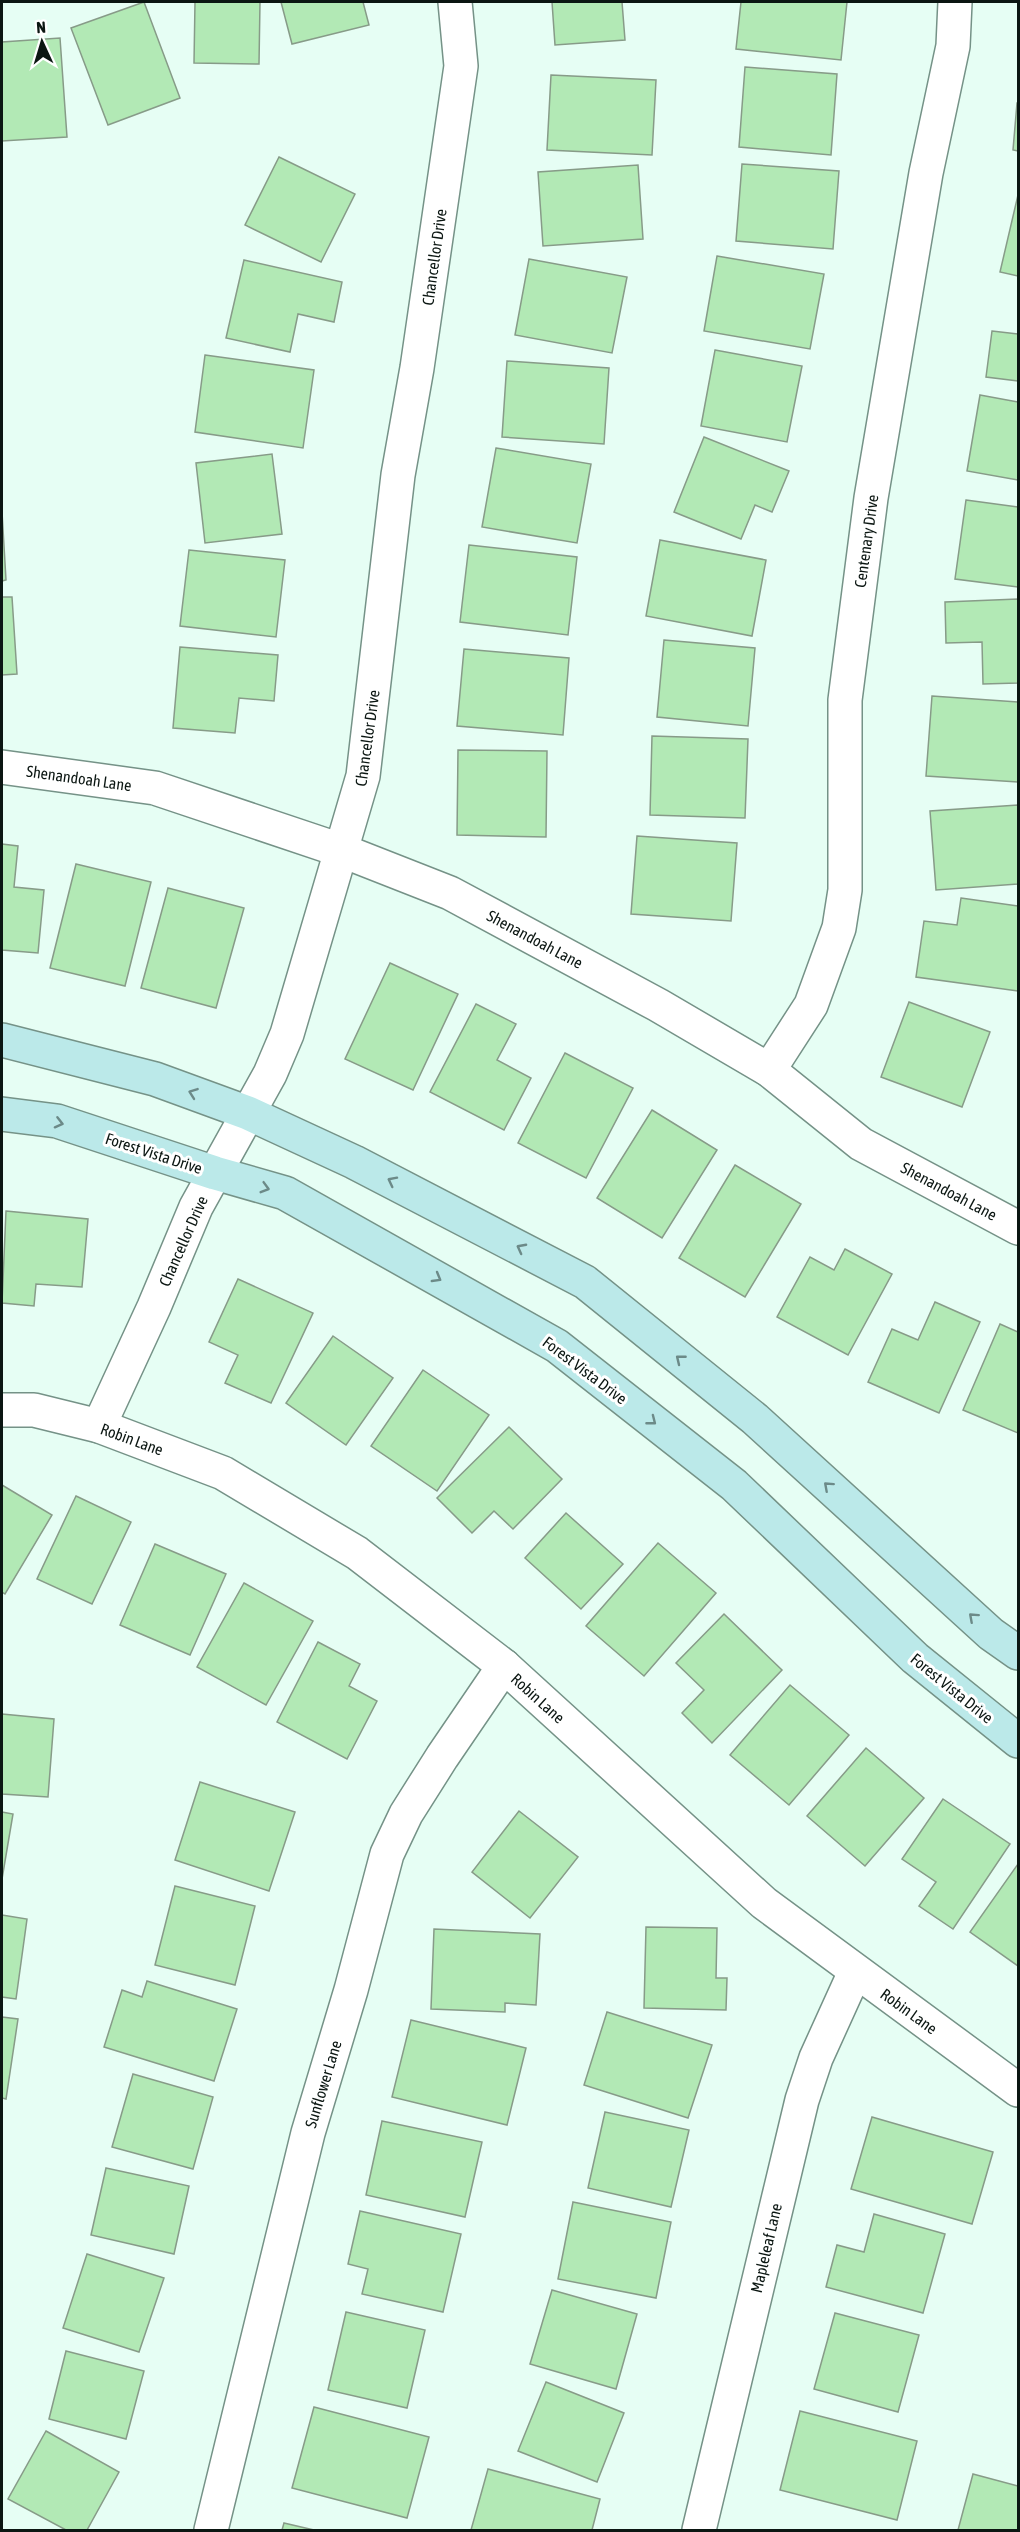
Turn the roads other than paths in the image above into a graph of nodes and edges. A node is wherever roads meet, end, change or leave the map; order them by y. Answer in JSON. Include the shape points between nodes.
{"nodes":[{"id":1,"x":455,"y":2,"type":"edge"},
{"id":2,"x":955,"y":2,"type":"edge"},
{"id":3,"x":2,"y":767,"type":"edge"},
{"id":4,"x":343,"y":851,"type":"junction"},
{"id":5,"x":2,"y":1040,"type":"edge"},
{"id":6,"x":769,"y":1070,"type":"junction"},
{"id":7,"x":248,"y":1113,"type":"junction"},
{"id":8,"x":2,"y":1114,"type":"edge"},
{"id":9,"x":215,"y":1173,"type":"junction"},
{"id":10,"x":1018,"y":1228,"type":"edge"},
{"id":11,"x":2,"y":1410,"type":"edge"},
{"id":12,"x":99,"y":1426,"type":"junction"},
{"id":13,"x":1018,"y":1653,"type":"edge"},
{"id":14,"x":504,"y":1666,"type":"junction"},
{"id":15,"x":1018,"y":1741,"type":"edge"},
{"id":16,"x":855,"y":1972,"type":"junction"},
{"id":17,"x":1018,"y":2090,"type":"edge"},
{"id":18,"x":211,"y":2530,"type":"edge"},
{"id":19,"x":699,"y":2530,"type":"edge"}],
"edges":[{"from":1,"to":4,"type":"street","name":"Chancellor Drive","via":[[461,66],[398,475],[363,776]]},
{"from":2,"to":6,"type":"street","name":"Centenary Drive","via":[[953,46],[926,173],[871,498],[845,700],[845,890],[839,928],[811,1005]]},
{"from":3,"to":4,"type":"street","name":"Shenandoah Lane","via":[[155,788]]},
{"from":4,"to":6,"type":"street","name":"Shenandoah Lane","via":[[450,893]]},
{"from":4,"to":7,"type":"street","name":"Chancellor Drive","via":[[287,1034]]},
{"from":7,"to":5,"type":"main road","one_way":true,"via":[[155,1078]]},
{"from":6,"to":10,"type":"street","name":"Shenandoah Lane","via":[[861,1144]]},
{"from":7,"to":9,"type":"street","name":"Chancellor Drive"},
{"from":13,"to":7,"type":"main road","one_way":true,"via":[[991,1634],[755,1419],[585,1282],[354,1162]]},
{"from":8,"to":9,"type":"main road","name":"Forest Vista Drive","one_way":true,"via":[[57,1121]]},
{"from":9,"to":12,"type":"street","name":"Chancellor Drive","via":[[196,1207]]},
{"from":9,"to":15,"type":"main road","name":"Forest Vista Drive","one_way":true,"via":[[285,1193],[557,1346],[734,1485],[915,1658]]},
{"from":11,"to":12,"type":"street","name":"Robin Lane","via":[[34,1410]]},
{"from":12,"to":14,"type":"street","name":"Robin Lane","via":[[224,1473],[357,1553]]},
{"from":14,"to":16,"type":"street","name":"Robin Lane","via":[[764,1903]]},
{"from":14,"to":18,"type":"street","name":"Sunflower Lane","via":[[406,1814],[387,1854],[308,2133]]},
{"from":16,"to":17,"type":"street","name":"Robin Lane"},
{"from":16,"to":19,"type":"street","name":"Mapleleaf Lane","via":[[816,2058],[802,2100]]}]}
